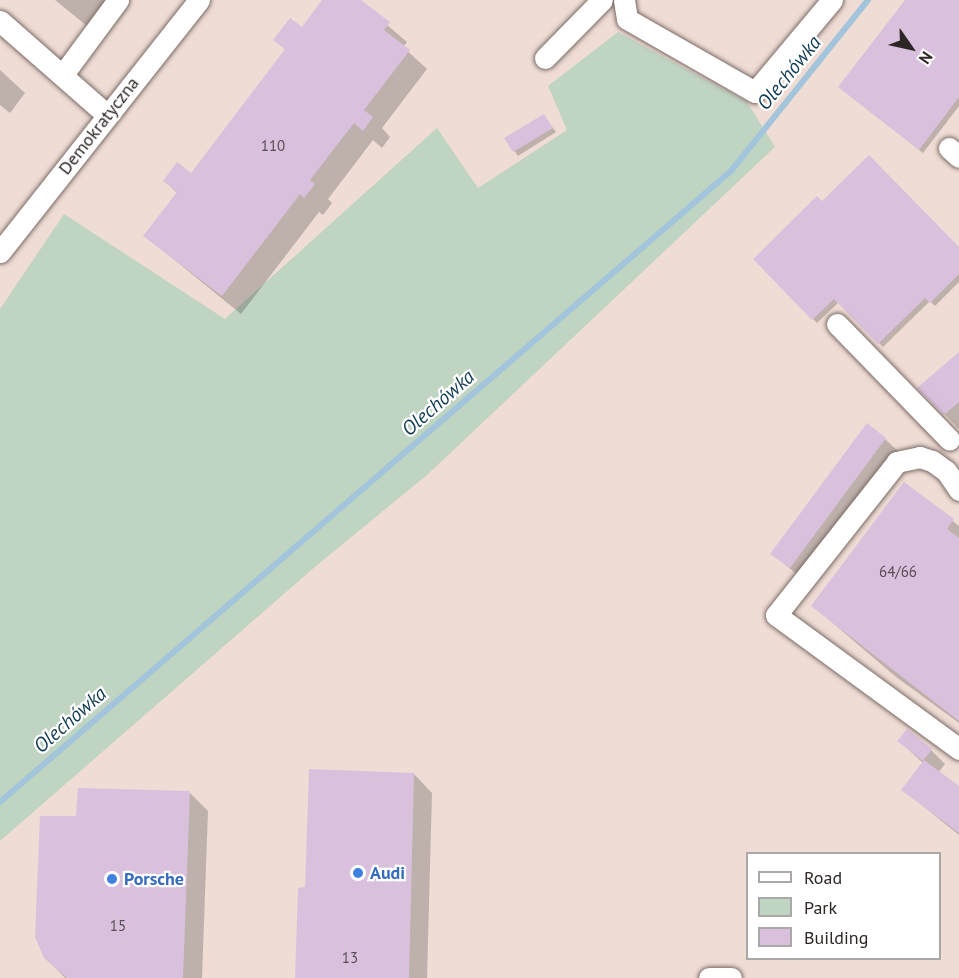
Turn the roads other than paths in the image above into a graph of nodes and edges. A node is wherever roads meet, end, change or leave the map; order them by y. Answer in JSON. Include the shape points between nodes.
{"nodes":[{"id":1,"x":118,"y":0,"type":"edge"},
{"id":2,"x":199,"y":0,"type":"edge"},
{"id":3,"x":602,"y":0,"type":"edge"},
{"id":4,"x":624,"y":0,"type":"edge"},
{"id":5,"x":832,"y":0,"type":"edge"},
{"id":6,"x":0,"y":21,"type":"edge"},
{"id":7,"x":545,"y":58,"type":"dead end"},
{"id":8,"x":64,"y":73,"type":"junction"},
{"id":9,"x":107,"y":115,"type":"junction"},
{"id":10,"x":0,"y":252,"type":"edge"},
{"id":11,"x":837,"y":324,"type":"dead end"},
{"id":12,"x":954,"y":436,"type":"edge"},
{"id":13,"x":925,"y":459,"type":"junction"},
{"id":14,"x":959,"y":490,"type":"edge"},
{"id":15,"x":959,"y":749,"type":"edge"},
{"id":16,"x":709,"y":978,"type":"edge"},
{"id":17,"x":731,"y":978,"type":"edge"}],
"edges":[{"from":1,"to":8,"type":"street"},
{"from":2,"to":9,"type":"street","name":"Demokratyczna"},
{"from":3,"to":7,"type":"street"},
{"from":4,"to":5,"type":"street","via":[[627,19],[755,92]]},
{"from":6,"to":8,"type":"street"},
{"from":8,"to":9,"type":"street"},
{"from":9,"to":10,"type":"street","name":"Demokratyczna"},
{"from":11,"to":12,"type":"street"},
{"from":12,"to":13,"type":"street"},
{"from":13,"to":14,"type":"street","via":[[946,471]]},
{"from":13,"to":15,"type":"street","via":[[909,458],[889,470],[776,615]]},
{"from":16,"to":17,"type":"street"}]}
